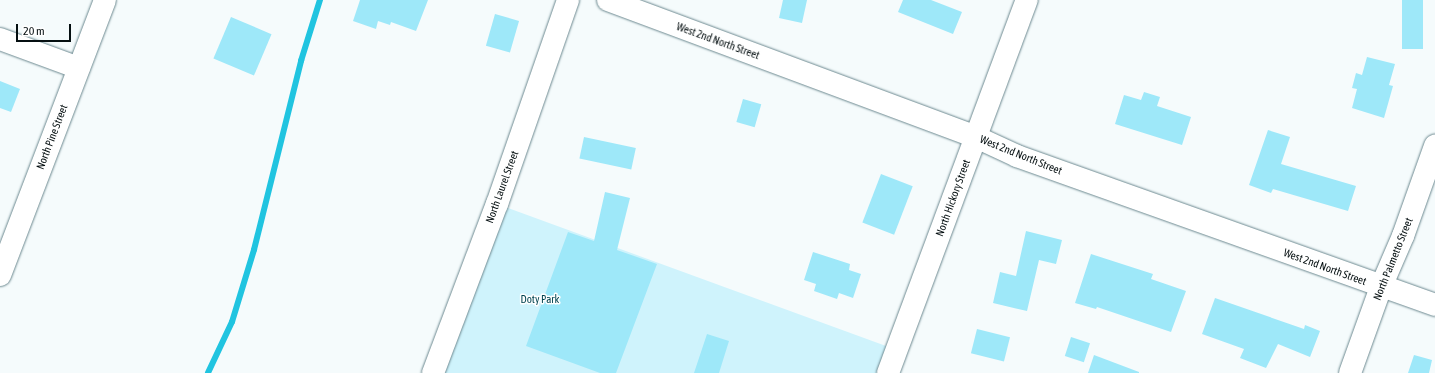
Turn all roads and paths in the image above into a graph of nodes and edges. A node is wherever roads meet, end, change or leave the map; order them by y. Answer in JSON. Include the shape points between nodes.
{"nodes":[{"id":1,"x":105,"y":0,"type":"edge"},
{"id":2,"x":568,"y":0,"type":"edge"},
{"id":3,"x":608,"y":0,"type":"edge"},
{"id":4,"x":1027,"y":0,"type":"edge"},
{"id":5,"x":0,"y":39,"type":"edge"},
{"id":6,"x":79,"y":68,"type":"junction"},
{"id":7,"x":976,"y":137,"type":"junction"},
{"id":8,"x":1435,"y":146,"type":"edge"},
{"id":9,"x":0,"y":273,"type":"edge"},
{"id":10,"x":1381,"y":287,"type":"junction"},
{"id":11,"x":1435,"y":305,"type":"edge"},
{"id":12,"x":433,"y":373,"type":"edge"},
{"id":13,"x":888,"y":373,"type":"edge"},
{"id":14,"x":1350,"y":373,"type":"edge"}],
"edges":[{"from":1,"to":6,"type":"street","name":"North Pine Street"},
{"from":2,"to":12,"type":"street","name":"North Laurel Street","via":[[497,204]]},
{"from":3,"to":7,"type":"street","name":"West 2nd North Street"},
{"from":4,"to":7,"type":"street","name":"North Hickory Street"},
{"from":5,"to":6,"type":"street"},
{"from":6,"to":9,"type":"street","name":"North Pine Street"},
{"from":7,"to":10,"type":"street","name":"West 2nd North Street","via":[[1016,156]]},
{"from":7,"to":13,"type":"street","name":"North Hickory Street"},
{"from":8,"to":10,"type":"street","name":"North Palmetto Street","via":[[1403,236]]},
{"from":10,"to":11,"type":"street","name":"West 2nd North Street"},
{"from":10,"to":14,"type":"street","name":"North Palmetto Street"}]}
